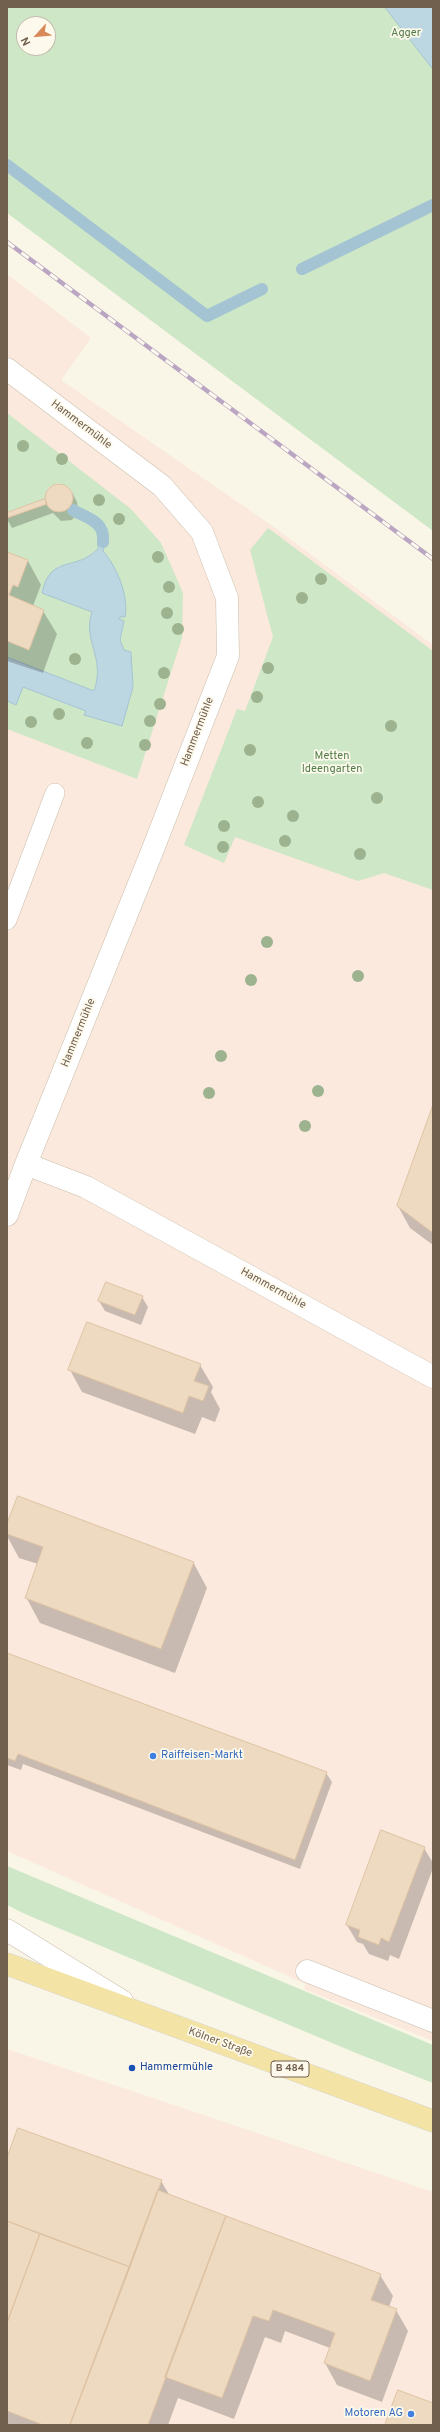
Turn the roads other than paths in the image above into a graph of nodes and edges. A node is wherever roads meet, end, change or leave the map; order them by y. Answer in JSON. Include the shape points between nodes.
{"nodes":[{"id":1,"x":7,"y":369,"type":"edge"},
{"id":2,"x":55,"y":793,"type":"dead end"},
{"id":3,"x":7,"y":920,"type":"edge"},
{"id":4,"x":17,"y":1175,"type":"edge"},
{"id":5,"x":7,"y":1215,"type":"edge"},
{"id":6,"x":433,"y":1377,"type":"edge"},
{"id":7,"x":7,"y":1930,"type":"edge"},
{"id":8,"x":7,"y":1964,"type":"edge"},
{"id":9,"x":308,"y":1971,"type":"dead end"},
{"id":10,"x":147,"y":2016,"type":"junction"},
{"id":11,"x":433,"y":2021,"type":"edge"},
{"id":12,"x":433,"y":2121,"type":"edge"}],
"edges":[{"from":1,"to":4,"type":"street","name":"Hammermühle","via":[[162,486],[202,532],[227,598],[228,656],[153,849]]},
{"from":2,"to":3,"type":"lane"},
{"from":4,"to":5,"type":"street","name":"Hammermühle"},
{"from":4,"to":6,"type":"street","name":"Hammermühle","via":[[86,1187]]},
{"from":7,"to":10,"type":"street"},
{"from":8,"to":10,"type":"main road","name":"Kölner Straße","number":"B 484"},
{"from":9,"to":11,"type":"street"},
{"from":10,"to":12,"type":"main road","name":"Kölner Straße","number":"B 484"}]}
